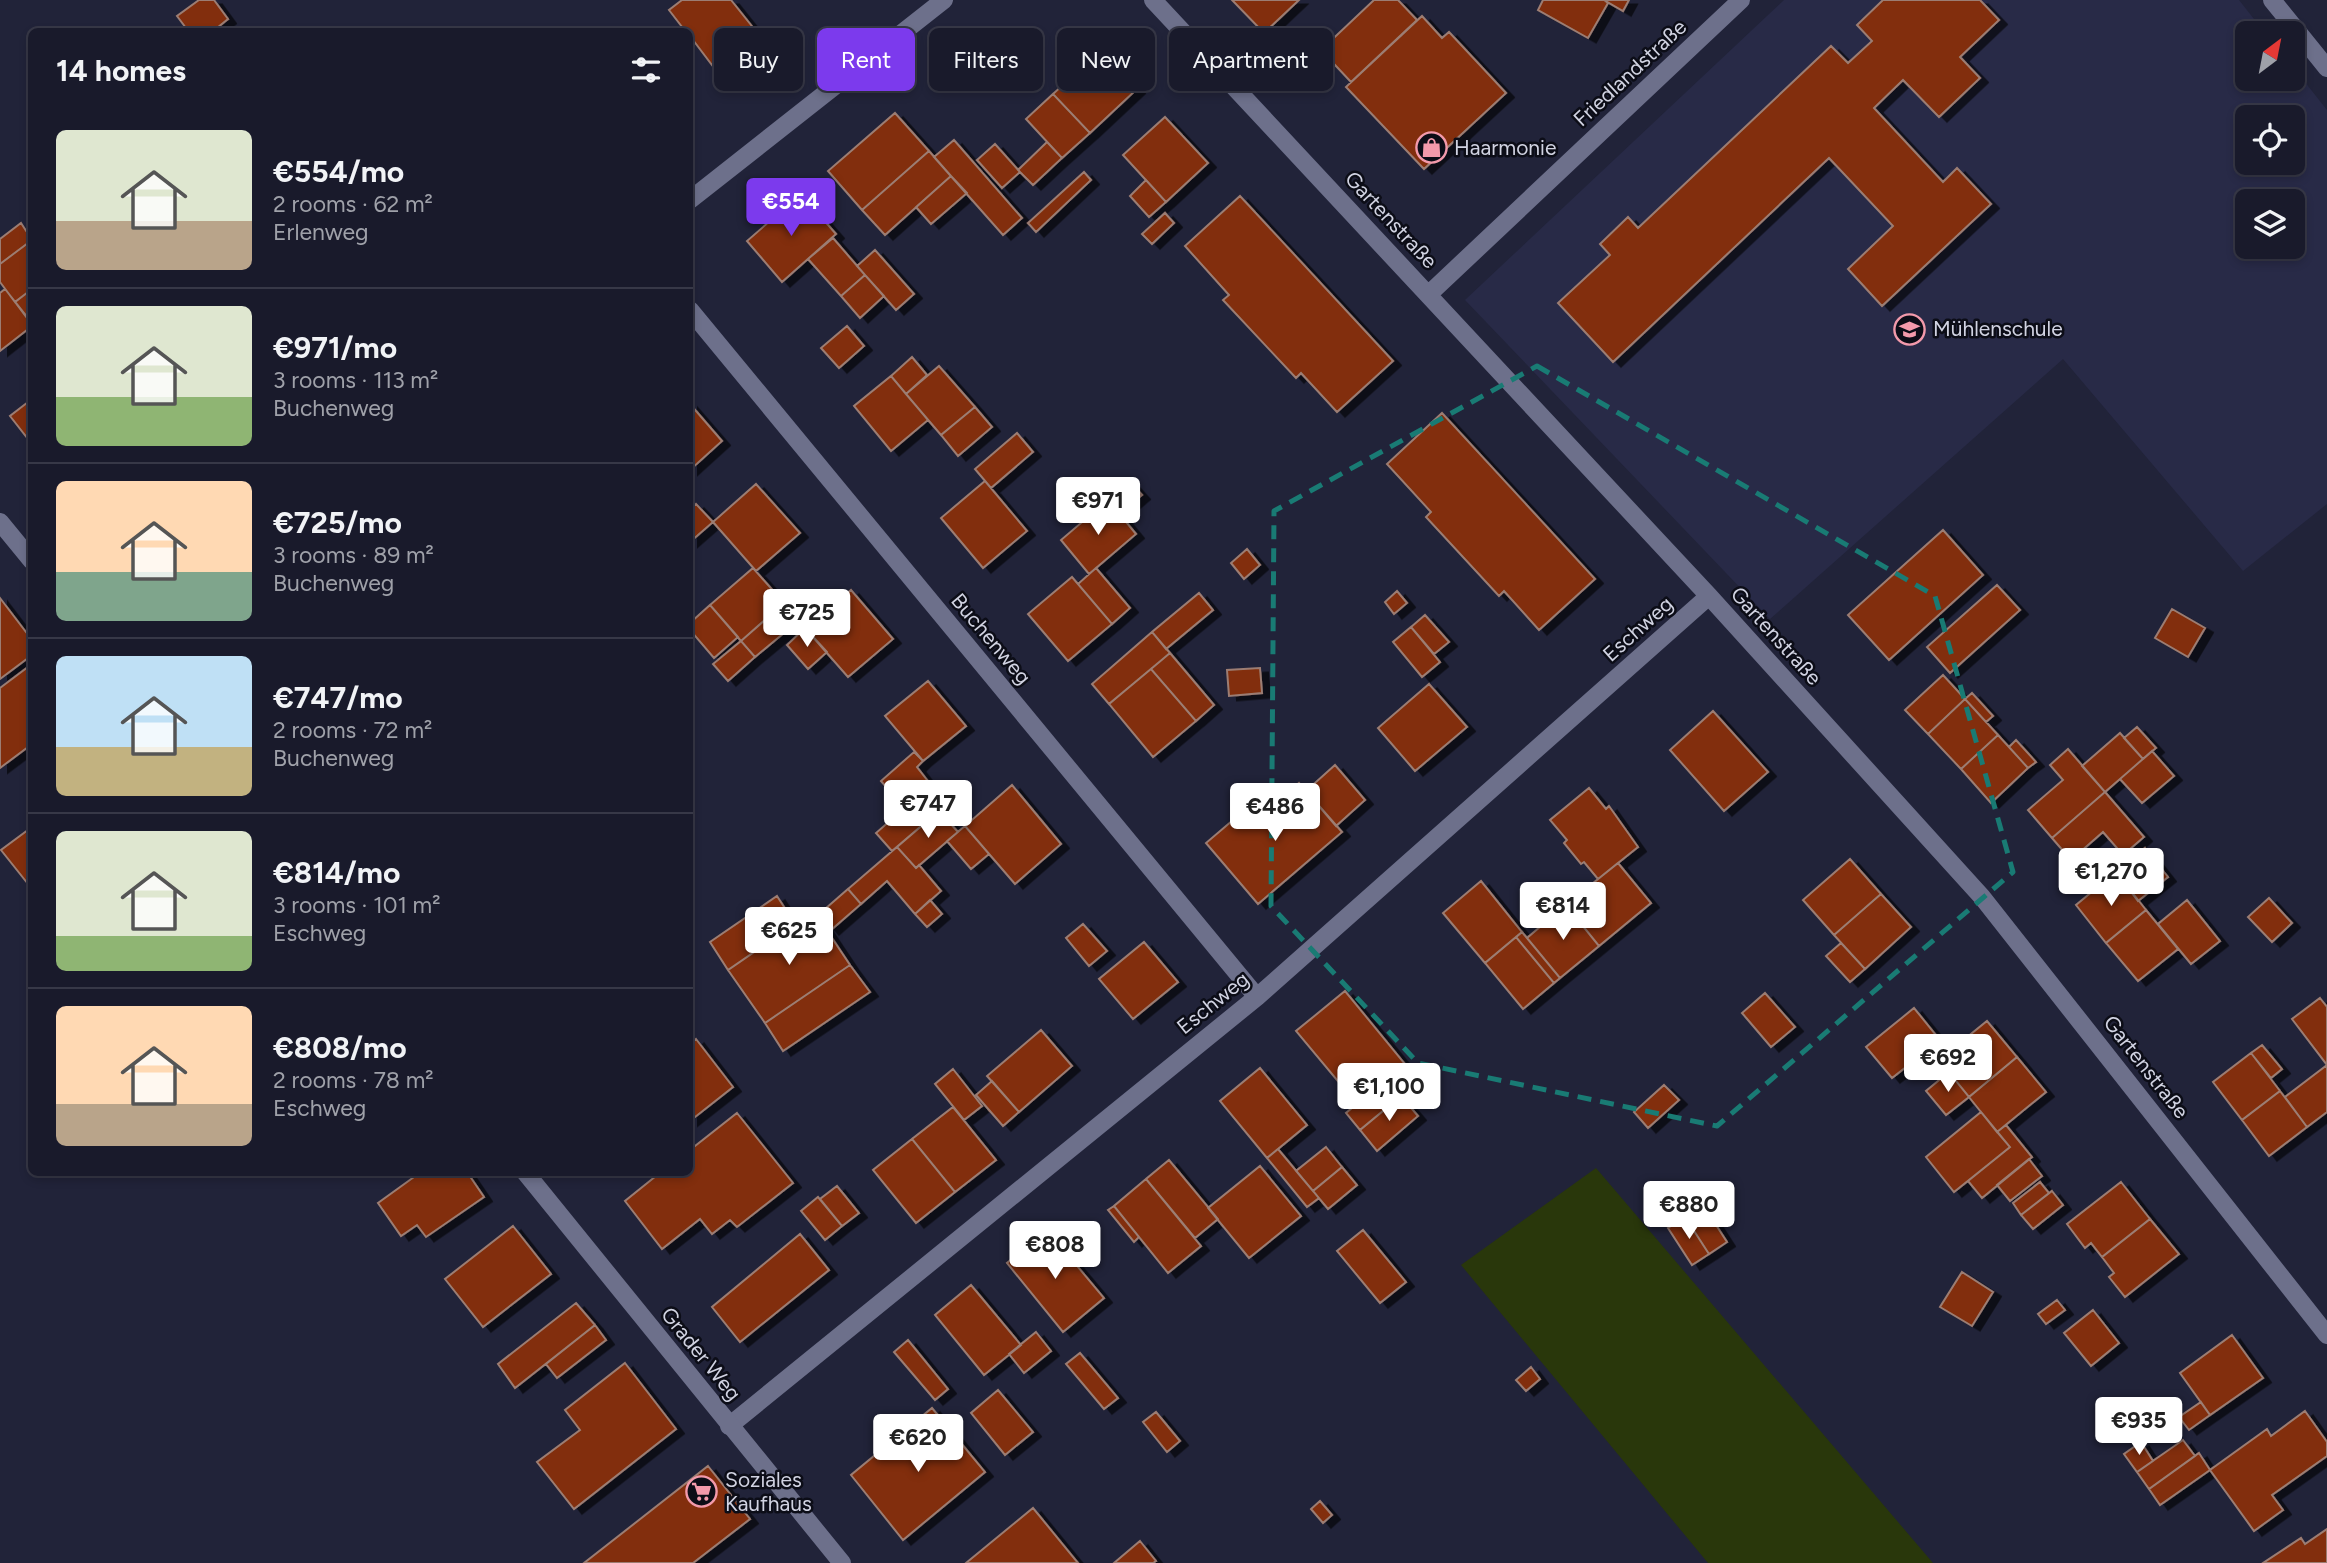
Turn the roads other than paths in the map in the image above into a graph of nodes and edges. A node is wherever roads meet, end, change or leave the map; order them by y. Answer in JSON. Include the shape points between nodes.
{"nodes":[{"id":1,"x":944,"y":0,"type":"edge"},
{"id":2,"x":1153,"y":0,"type":"edge"},
{"id":3,"x":1741,"y":0,"type":"edge"},
{"id":4,"x":2272,"y":0,"type":"edge"},
{"id":5,"x":2327,"y":68,"type":"edge"},
{"id":6,"x":693,"y":198,"type":"edge"},
{"id":7,"x":1429,"y":294,"type":"junction"},
{"id":8,"x":693,"y":314,"type":"edge"},
{"id":9,"x":0,"y":522,"type":"edge"},
{"id":10,"x":28,"y":556,"type":"edge"},
{"id":11,"x":1709,"y":596,"type":"junction"},
{"id":12,"x":1258,"y":997,"type":"junction"},
{"id":13,"x":528,"y":1176,"type":"edge"},
{"id":14,"x":2327,"y":1335,"type":"edge"},
{"id":15,"x":729,"y":1426,"type":"junction"},
{"id":16,"x":842,"y":1563,"type":"edge"}],
"edges":[{"from":1,"to":6,"type":"street"},
{"from":2,"to":7,"type":"street","name":"Gartenstraße"},
{"from":3,"to":7,"type":"street","name":"Friedlandstraße"},
{"from":4,"to":5,"type":"street"},
{"from":7,"to":11,"type":"street","name":"Gartenstraße"},
{"from":8,"to":12,"type":"street","name":"Buchenweg"},
{"from":9,"to":10,"type":"street"},
{"from":11,"to":12,"type":"street","name":"Eschweg"},
{"from":11,"to":14,"type":"street","name":"Gartenstraße","via":[[1982,897]]},
{"from":12,"to":15,"type":"street","name":"Eschweg"},
{"from":13,"to":15,"type":"street","name":"Grader Weg"},
{"from":15,"to":16,"type":"street","name":"Grader Weg"}]}
